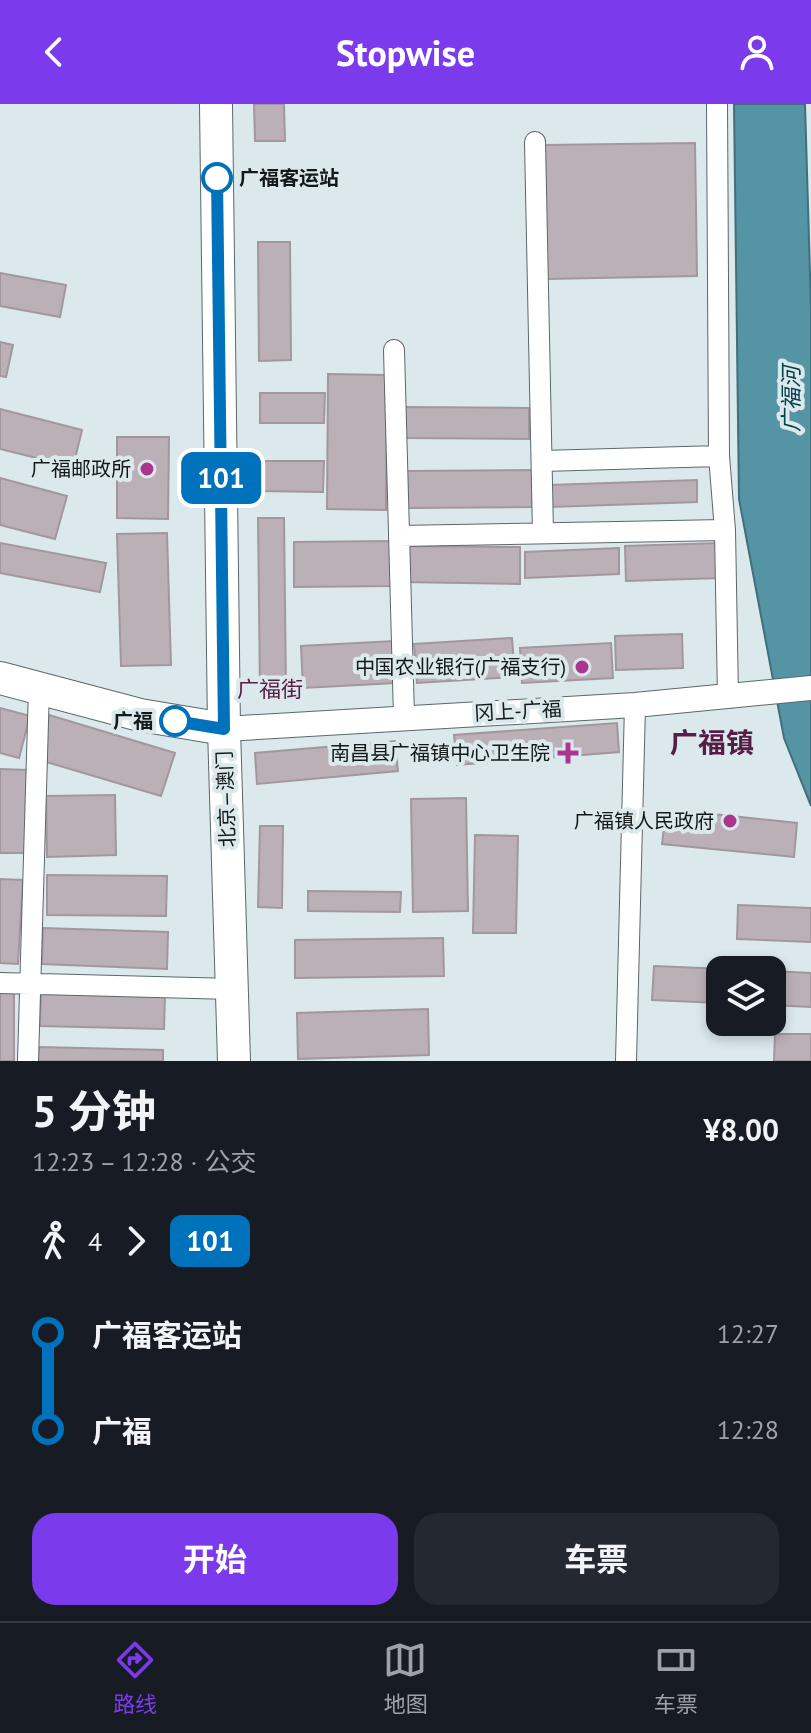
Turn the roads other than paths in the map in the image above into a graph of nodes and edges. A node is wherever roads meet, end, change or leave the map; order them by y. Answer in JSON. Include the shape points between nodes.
{"nodes":[{"id":1,"x":216,"y":104,"type":"edge"},
{"id":2,"x":717,"y":104,"type":"edge"},
{"id":3,"x":535,"y":142,"type":"dead end"},
{"id":4,"x":394,"y":350,"type":"dead end"},
{"id":5,"x":719,"y":456,"type":"junction"},
{"id":6,"x":542,"y":461,"type":"junction"},
{"id":7,"x":725,"y":530,"type":"junction"},
{"id":8,"x":543,"y":533,"type":"junction"},
{"id":9,"x":399,"y":536,"type":"junction"},
{"id":10,"x":0,"y":678,"type":"edge"},
{"id":11,"x":39,"y":688,"type":"junction"},
{"id":12,"x":811,"y":688,"type":"edge"},
{"id":13,"x":728,"y":698,"type":"junction"},
{"id":14,"x":635,"y":705,"type":"junction"},
{"id":15,"x":404,"y":717,"type":"junction"},
{"id":16,"x":224,"y":729,"type":"junction"},
{"id":17,"x":0,"y":983,"type":"edge"},
{"id":18,"x":30,"y":984,"type":"junction"},
{"id":19,"x":233,"y":989,"type":"junction"},
{"id":20,"x":28,"y":1061,"type":"edge"},
{"id":21,"x":234,"y":1061,"type":"edge"},
{"id":22,"x":626,"y":1061,"type":"edge"}],
"edges":[{"from":1,"to":16,"type":"main road","name":"北京—澳门"},
{"from":2,"to":5,"type":"street"},
{"from":3,"to":6,"type":"street"},
{"from":4,"to":9,"type":"street"},
{"from":5,"to":6,"type":"street"},
{"from":5,"to":7,"type":"street"},
{"from":6,"to":8,"type":"street"},
{"from":7,"to":8,"type":"street"},
{"from":7,"to":13,"type":"street"},
{"from":8,"to":9,"type":"street"},
{"from":9,"to":15,"type":"street"},
{"from":10,"to":11,"type":"main road"},
{"from":11,"to":16,"type":"main road","via":[[140,715]]},
{"from":11,"to":18,"type":"street"},
{"from":12,"to":13,"type":"street","name":"冈上-广福"},
{"from":13,"to":14,"type":"street","name":"冈上-广福"},
{"from":14,"to":15,"type":"street","name":"冈上-广福"},
{"from":14,"to":22,"type":"street"},
{"from":15,"to":16,"type":"street","name":"冈上-广福"},
{"from":16,"to":19,"type":"main road","name":"北京—澳门"},
{"from":17,"to":18,"type":"street"},
{"from":18,"to":19,"type":"street"},
{"from":18,"to":20,"type":"street"},
{"from":19,"to":21,"type":"main road","name":"北京—澳门"}]}
